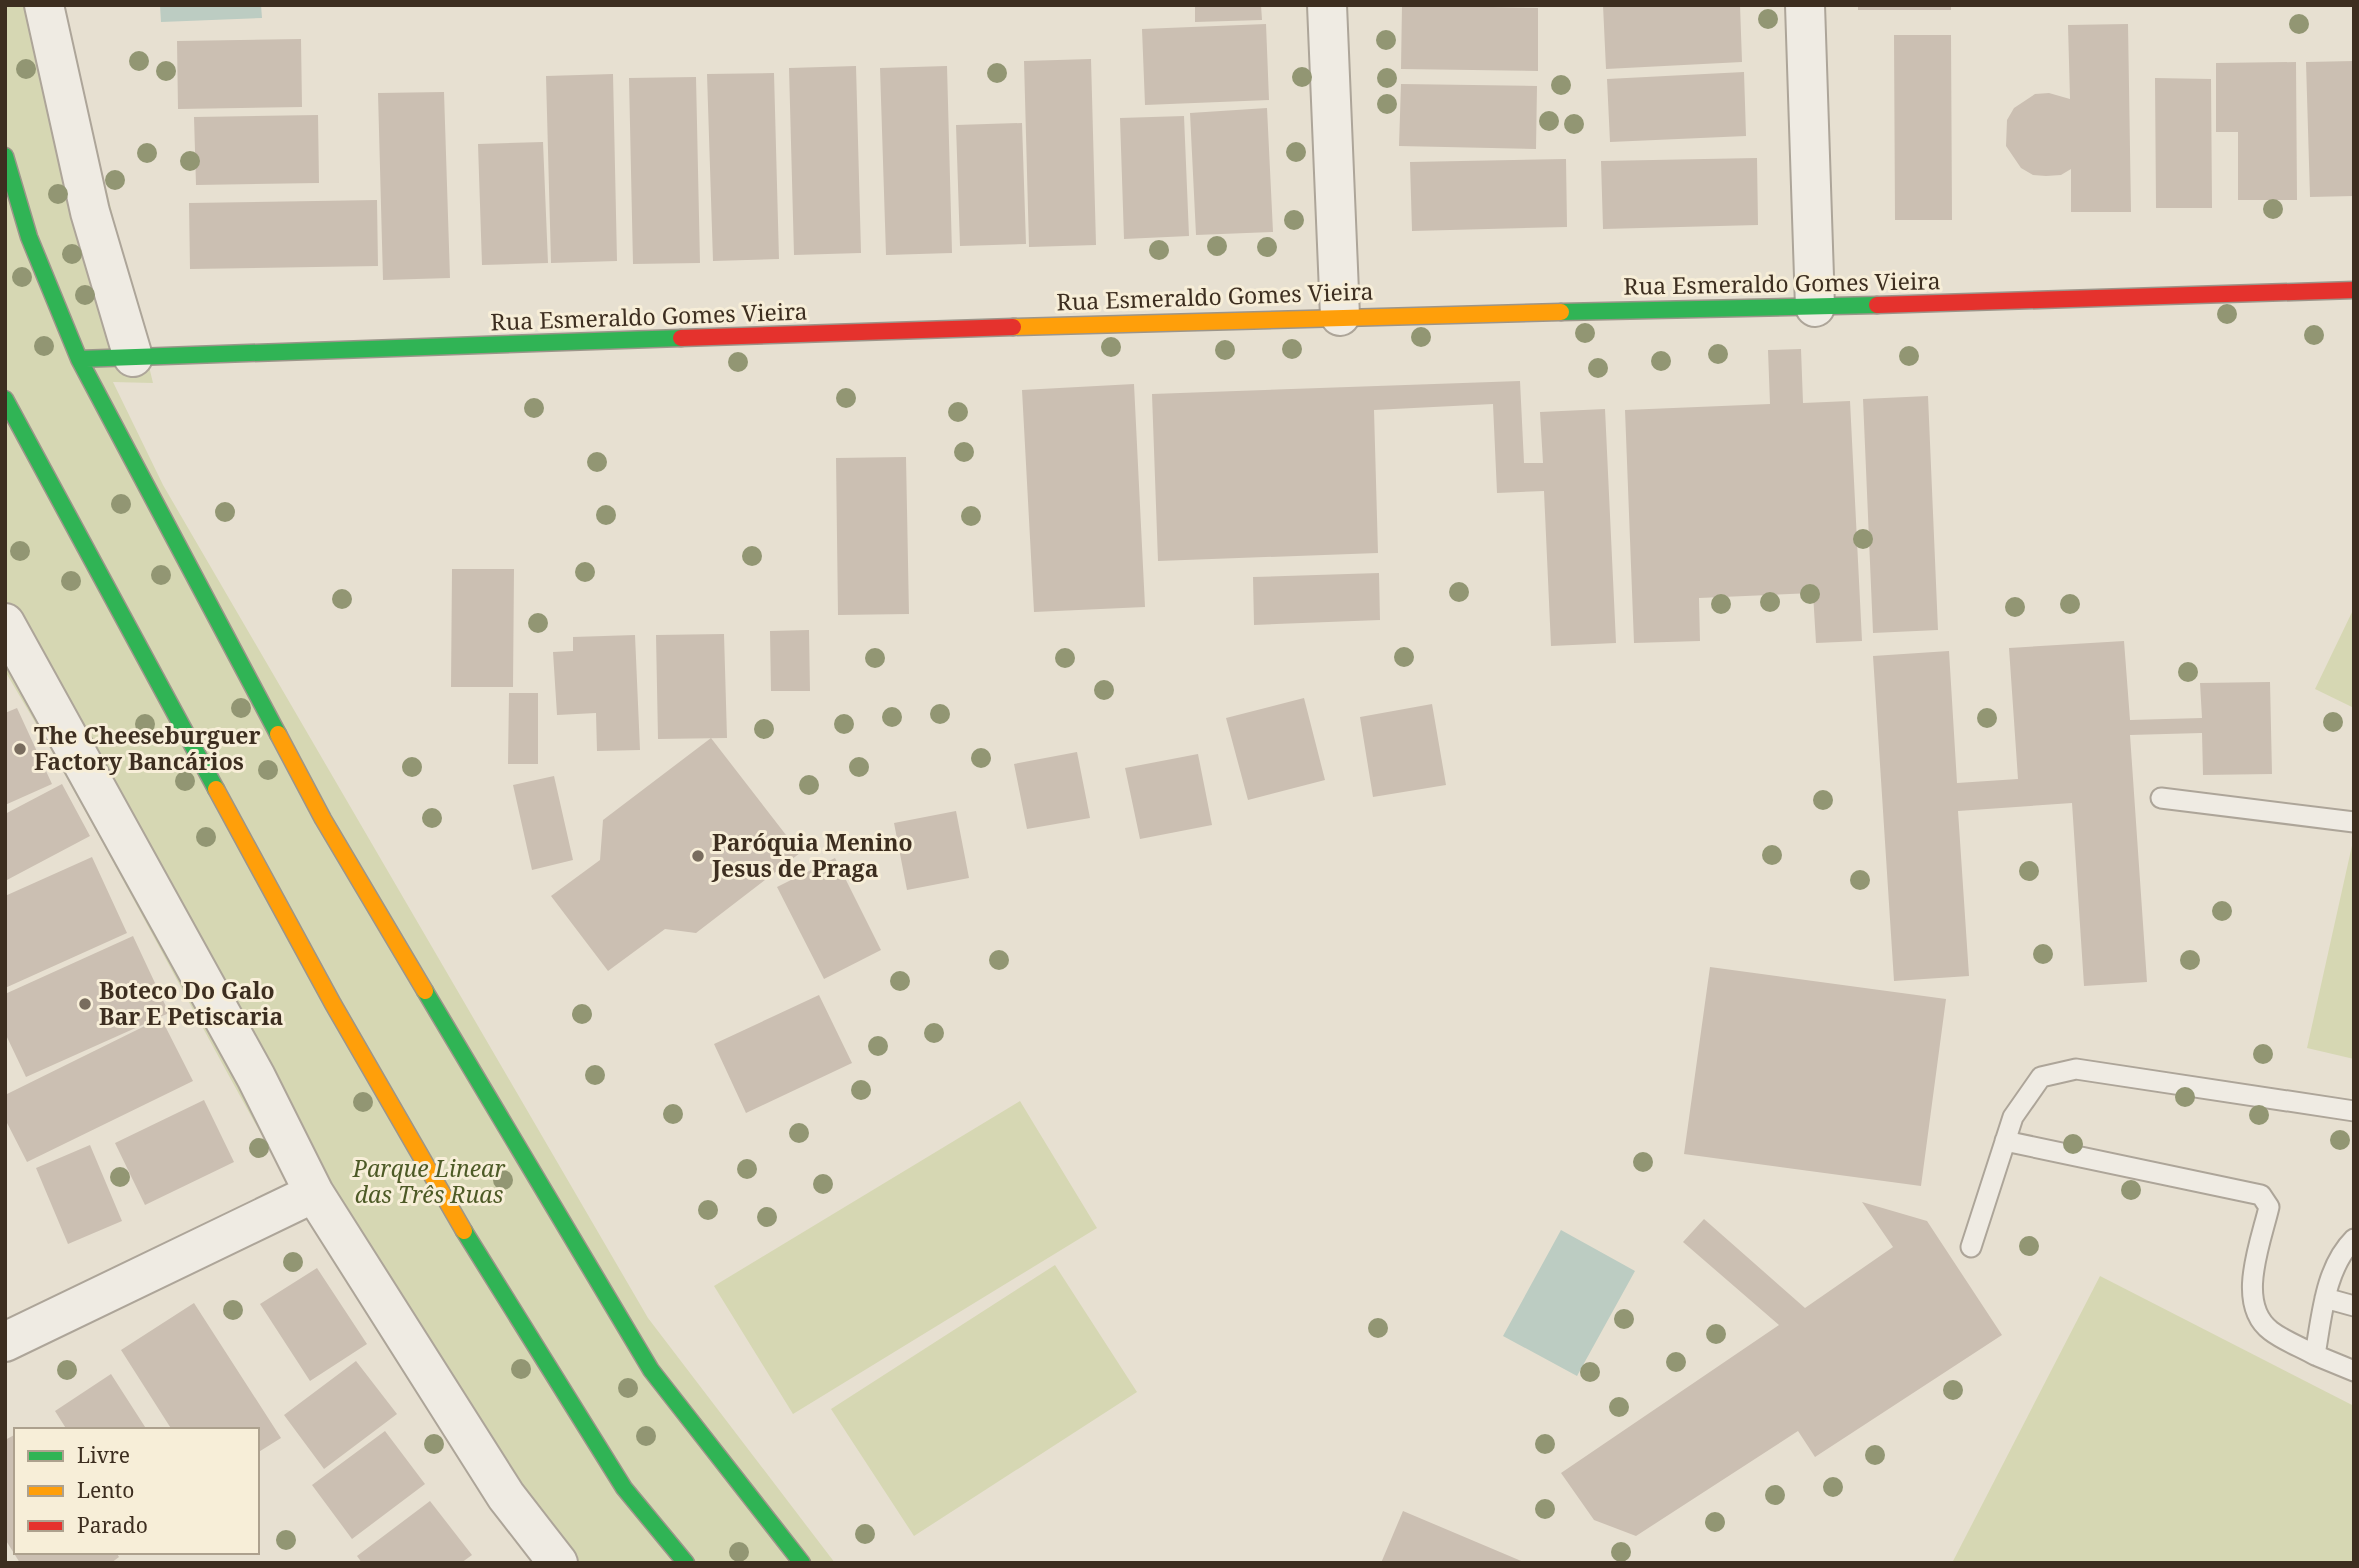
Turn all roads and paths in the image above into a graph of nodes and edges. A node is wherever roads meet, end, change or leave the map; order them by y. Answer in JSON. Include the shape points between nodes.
{"nodes":[{"id":1,"x":44,"y":5,"type":"edge"},
{"id":2,"x":1327,"y":5,"type":"edge"},
{"id":3,"x":1805,"y":5,"type":"edge"},
{"id":4,"x":5,"y":156,"type":"edge"},
{"id":5,"x":2354,"y":289,"type":"edge"},
{"id":6,"x":1815,"y":307,"type":"junction"},
{"id":7,"x":1340,"y":316,"type":"junction"},
{"id":8,"x":133,"y":357,"type":"junction"},
{"id":9,"x":79,"y":359,"type":"junction"},
{"id":10,"x":5,"y":399,"type":"edge"},
{"id":11,"x":5,"y":623,"type":"edge"},
{"id":12,"x":2161,"y":798,"type":"dead end"},
{"id":13,"x":2354,"y":822,"type":"edge"},
{"id":14,"x":2354,"y":1111,"type":"edge"},
{"id":15,"x":2005,"y":1141,"type":"junction"},
{"id":16,"x":314,"y":1193,"type":"junction"},
{"id":17,"x":2354,"y":1239,"type":"edge"},
{"id":18,"x":1971,"y":1247,"type":"dead end"},
{"id":19,"x":2325,"y":1298,"type":"junction"},
{"id":20,"x":2354,"y":1306,"type":"edge"},
{"id":21,"x":5,"y":1342,"type":"edge"},
{"id":22,"x":2315,"y":1355,"type":"junction"},
{"id":23,"x":2354,"y":1371,"type":"edge"},
{"id":24,"x":558,"y":1563,"type":"edge"},
{"id":25,"x":686,"y":1563,"type":"edge"},
{"id":26,"x":802,"y":1563,"type":"edge"}],
"edges":[{"from":1,"to":8,"type":"street","via":[[90,212]]},
{"from":2,"to":7,"type":"street"},
{"from":3,"to":6,"type":"street"},
{"from":4,"to":9,"type":"main road","via":[[29,237]]},
{"from":5,"to":6,"type":"main road","name":"Rua Esmeraldo Gomes Vieira"},
{"from":6,"to":7,"type":"main road","name":"Rua Esmeraldo Gomes Vieira"},
{"from":7,"to":8,"type":"main road","name":"Rua Esmeraldo Gomes Vieira"},
{"from":8,"to":9,"type":"main road","name":"Rua Esmeraldo Gomes Vieira"},
{"from":9,"to":26,"type":"main road","via":[[323,818],[556,1213],[652,1370]]},
{"from":10,"to":25,"type":"main road","via":[[333,1004],[475,1250],[624,1488]]},
{"from":11,"to":16,"type":"street","via":[[249,1065]]},
{"from":12,"to":13,"type":"lane"},
{"from":14,"to":15,"type":"lane","via":[[2076,1069],[2041,1077],[2012,1117]]},
{"from":15,"to":18,"type":"lane"},
{"from":15,"to":22,"type":"lane","via":[[2261,1195],[2269,1207],[2252,1286],[2254,1306],[2269,1330]]},
{"from":16,"to":21,"type":"street"},
{"from":16,"to":24,"type":"street","via":[[506,1496]]},
{"from":17,"to":19,"type":"lane","via":[[2339,1254]]},
{"from":19,"to":20,"type":"lane"},
{"from":19,"to":22,"type":"lane"},
{"from":22,"to":23,"type":"lane"}]}
